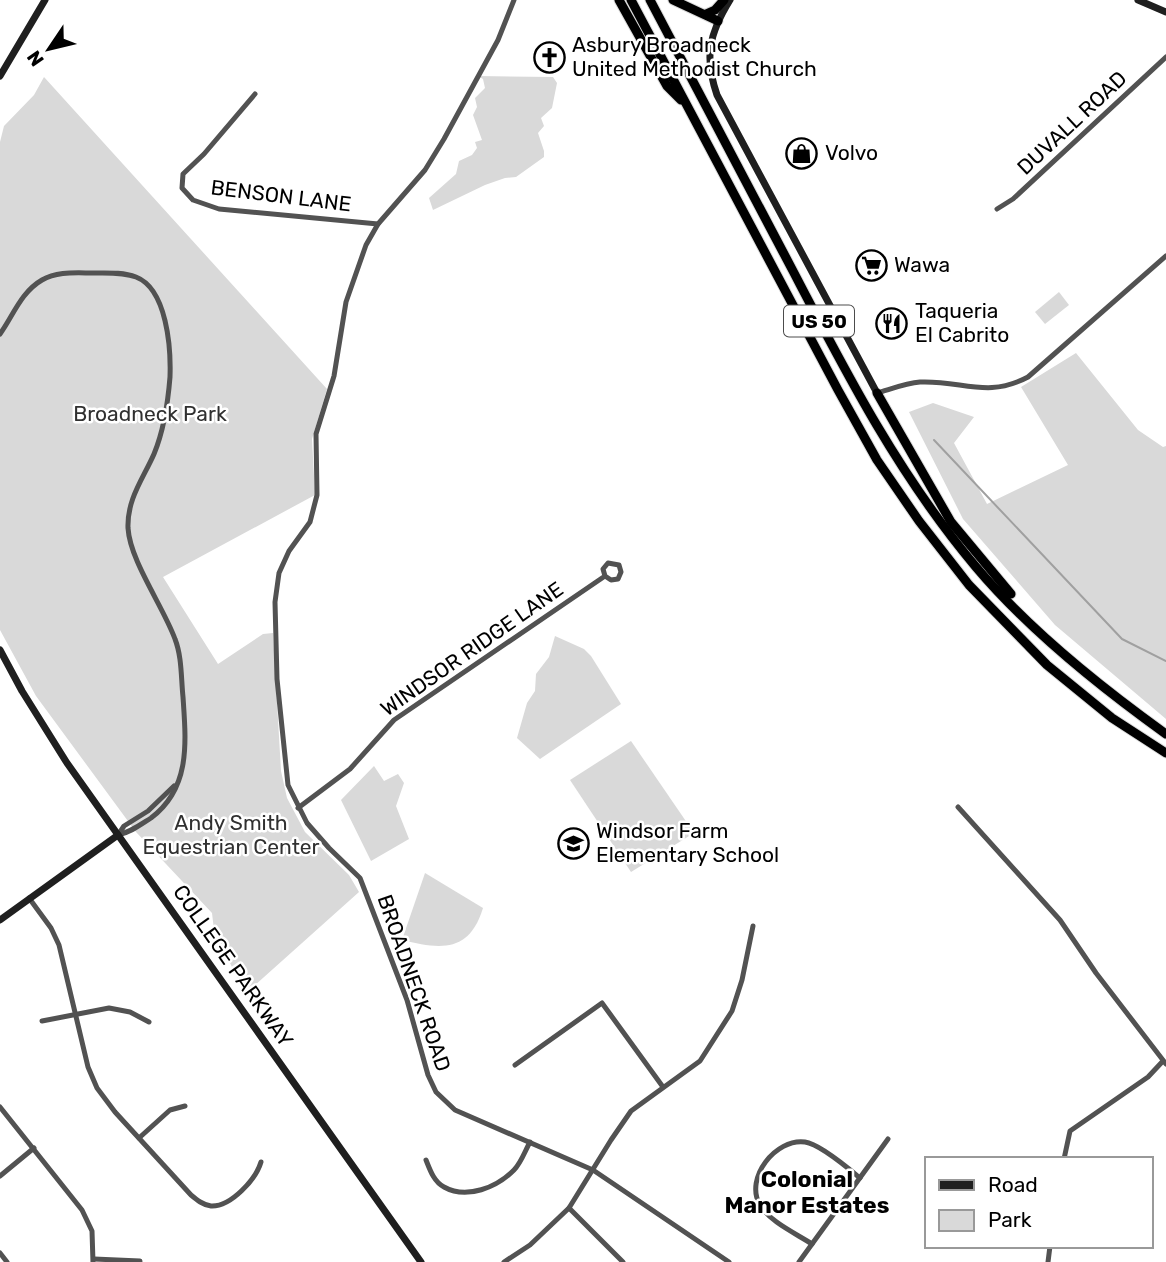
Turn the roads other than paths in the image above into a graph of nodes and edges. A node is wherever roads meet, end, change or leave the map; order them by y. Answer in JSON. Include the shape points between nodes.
{"nodes":[{"id":1,"x":45,"y":0,"type":"edge"},
{"id":2,"x":514,"y":0,"type":"edge"},
{"id":3,"x":619,"y":0,"type":"edge"},
{"id":4,"x":631,"y":0,"type":"edge"},
{"id":5,"x":650,"y":0,"type":"edge"},
{"id":6,"x":673,"y":0,"type":"edge"},
{"id":7,"x":724,"y":0,"type":"edge"},
{"id":8,"x":730,"y":0,"type":"edge"},
{"id":9,"x":1138,"y":0,"type":"edge"},
{"id":10,"x":1166,"y":12,"type":"edge"},
{"id":11,"x":706,"y":14,"type":"junction"},
{"id":12,"x":718,"y":21,"type":"junction"},
{"id":13,"x":1166,"y":57,"type":"edge"},
{"id":14,"x":0,"y":76,"type":"edge"},
{"id":15,"x":255,"y":94,"type":"dead end"},
{"id":16,"x":689,"y":109,"type":"junction"},
{"id":17,"x":997,"y":209,"type":"dead end"},
{"id":18,"x":378,"y":223,"type":"junction"},
{"id":19,"x":1166,"y":256,"type":"edge"},
{"id":20,"x":0,"y":334,"type":"edge"},
{"id":21,"x":877,"y":393,"type":"junction"},
{"id":22,"x":605,"y":576,"type":"dead end"},
{"id":23,"x":1025,"y":617,"type":"junction"},
{"id":24,"x":0,"y":650,"type":"edge"},
{"id":25,"x":1166,"y":734,"type":"edge"},
{"id":26,"x":1166,"y":753,"type":"edge"},
{"id":27,"x":958,"y":807,"type":"dead end"},
{"id":28,"x":298,"y":808,"type":"junction"},
{"id":29,"x":118,"y":835,"type":"junction"},
{"id":30,"x":29,"y":898,"type":"junction"},
{"id":31,"x":0,"y":920,"type":"edge"},
{"id":32,"x":753,"y":926,"type":"dead end"},
{"id":33,"x":76,"y":1015,"type":"junction"},
{"id":34,"x":42,"y":1021,"type":"dead end"},
{"id":35,"x":149,"y":1022,"type":"dead end"},
{"id":36,"x":1164,"y":1060,"type":"edge"},
{"id":37,"x":515,"y":1065,"type":"dead end"},
{"id":38,"x":663,"y":1087,"type":"junction"},
{"id":39,"x":185,"y":1105,"type":"dead end"},
{"id":40,"x":0,"y":1107,"type":"edge"},
{"id":41,"x":139,"y":1138,"type":"junction"},
{"id":42,"x":887,"y":1139,"type":"dead end"},
{"id":43,"x":530,"y":1142,"type":"junction"},
{"id":44,"x":34,"y":1148,"type":"junction"},
{"id":45,"x":1064,"y":1157,"type":"edge"},
{"id":46,"x":426,"y":1160,"type":"dead end"},
{"id":47,"x":261,"y":1162,"type":"dead end"},
{"id":48,"x":593,"y":1170,"type":"junction"},
{"id":49,"x":0,"y":1176,"type":"edge"},
{"id":50,"x":860,"y":1178,"type":"junction"},
{"id":51,"x":569,"y":1208,"type":"junction"},
{"id":52,"x":811,"y":1244,"type":"junction"},
{"id":53,"x":0,"y":1253,"type":"edge"},
{"id":54,"x":93,"y":1260,"type":"edge"},
{"id":55,"x":139,"y":1261,"type":"edge"},
{"id":56,"x":7,"y":1262,"type":"edge"},
{"id":57,"x":421,"y":1262,"type":"edge"},
{"id":58,"x":504,"y":1262,"type":"edge"},
{"id":59,"x":623,"y":1262,"type":"edge"},
{"id":60,"x":729,"y":1262,"type":"edge"},
{"id":61,"x":799,"y":1262,"type":"edge"}],
"edges":[{"from":1,"to":14,"type":"main road"},
{"from":2,"to":18,"type":"street","name":"BROADNECK ROAD","via":[[498,40],[444,139],[425,170]]},
{"from":3,"to":16,"type":"highway","via":[[667,86]]},
{"from":4,"to":16,"type":"highway","number":"US 50"},
{"from":5,"to":23,"type":"highway","number":"US 50","via":[[875,425],[954,540]]},
{"from":6,"to":11,"type":"highway"},
{"from":7,"to":11,"type":"highway"},
{"from":8,"to":12,"type":"main road"},
{"from":9,"to":10,"type":"main road"},
{"from":11,"to":12,"type":"highway"},
{"from":12,"to":21,"type":"main road","via":[[709,56],[717,95]]},
{"from":13,"to":17,"type":"street","name":"DUVALL ROAD"},
{"from":15,"to":18,"type":"street","name":"BENSON LANE","via":[[183,174],[182,188],[193,200],[219,209]]},
{"from":16,"to":26,"type":"highway","number":"US 50","via":[[877,460],[919,521],[969,585],[1047,665],[1112,718]]},
{"from":18,"to":28,"type":"street","name":"BROADNECK ROAD","via":[[346,302],[334,376],[316,434],[317,495],[311,518],[284,562],[276,594],[281,727],[288,785]]},
{"from":19,"to":21,"type":"street","via":[[1028,377],[1014,384],[992,389],[918,382]]},
{"from":20,"to":29,"type":"street","via":[[28,291],[42,280],[74,273],[125,274],[144,281],[156,294],[166,328],[170,376],[164,422],[129,506],[128,531],[179,654],[187,743],[176,783]]},
{"from":21,"to":23,"type":"highway","via":[[951,522],[1018,602]]},
{"from":22,"to":28,"type":"street","name":"WINDSOR RIDGE LANE","via":[[394,720],[350,769]]},
{"from":23,"to":25,"type":"highway","number":"US 50","via":[[1095,682]]},
{"from":24,"to":29,"type":"main road","name":"COLLEGE PARKWAY","via":[[39,720]]},
{"from":27,"to":36,"type":"street","via":[[1060,920]]},
{"from":28,"to":43,"type":"street","name":"BROADNECK ROAD","via":[[360,878],[436,1092],[455,1110]]},
{"from":29,"to":30,"type":"main road"},
{"from":29,"to":57,"type":"main road","name":"COLLEGE PARKWAY"},
{"from":30,"to":31,"type":"main road"},
{"from":30,"to":33,"type":"street","via":[[60,945]]},
{"from":32,"to":38,"type":"street","via":[[732,1011],[700,1061]]},
{"from":33,"to":34,"type":"street"},
{"from":33,"to":35,"type":"street","via":[[119,1009]]},
{"from":33,"to":41,"type":"street","via":[[94,1082]]},
{"from":36,"to":45,"type":"street","via":[[1148,1077],[1070,1131]]},
{"from":37,"to":38,"type":"street","via":[[602,1003]]},
{"from":38,"to":48,"type":"street","via":[[631,1111]]},
{"from":39,"to":41,"type":"street","via":[[170,1110]]},
{"from":40,"to":44,"type":"street"},
{"from":41,"to":47,"type":"street","via":[[191,1195],[208,1206],[221,1205],[243,1189]]},
{"from":42,"to":50,"type":"street"},
{"from":43,"to":46,"type":"street","via":[[516,1168],[502,1181],[476,1191],[443,1187]]},
{"from":43,"to":48,"type":"street","name":"BROADNECK ROAD"},
{"from":44,"to":49,"type":"street"},
{"from":44,"to":54,"type":"street","via":[[82,1210],[92,1231]]},
{"from":48,"to":51,"type":"street"},
{"from":48,"to":60,"type":"street","name":"BROADNECK ROAD"},
{"from":50,"to":52,"type":"street"},
{"from":50,"to":52,"type":"street","via":[[812,1143],[790,1143],[776,1150],[757,1176],[757,1200],[766,1213]]},
{"from":51,"to":58,"type":"street","via":[[530,1245]]},
{"from":51,"to":59,"type":"street"},
{"from":52,"to":61,"type":"street"},
{"from":53,"to":56,"type":"street"},
{"from":54,"to":55,"type":"street"}]}
